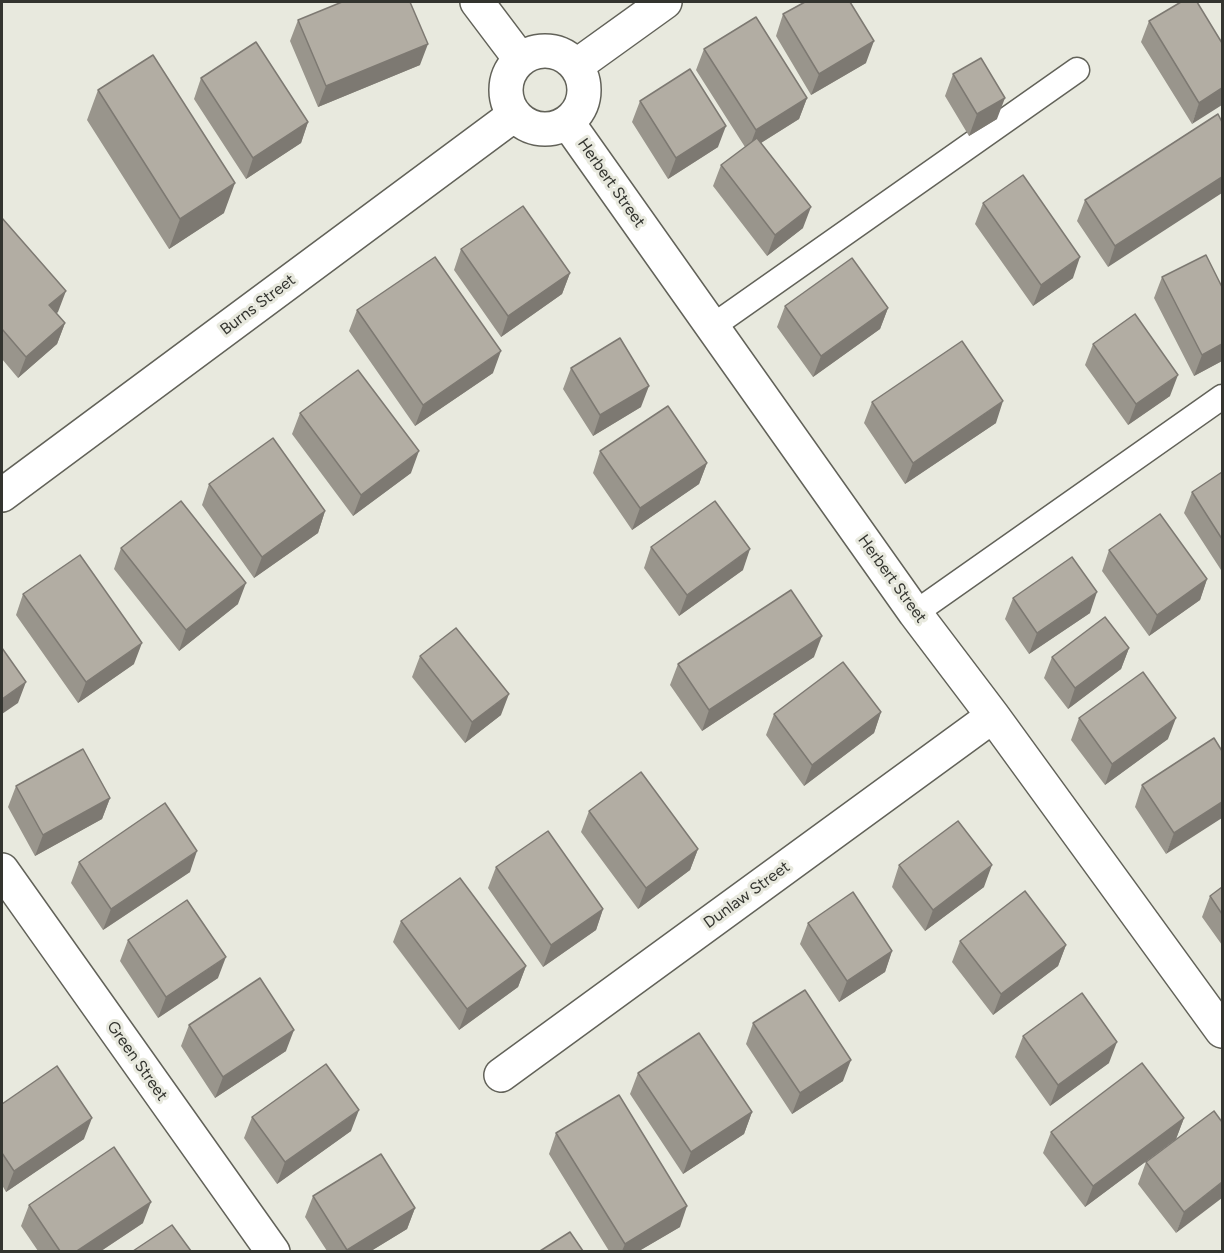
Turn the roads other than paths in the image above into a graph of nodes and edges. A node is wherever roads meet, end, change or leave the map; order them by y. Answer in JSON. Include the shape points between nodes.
{"nodes":[{"id":1,"x":477,"y":2,"type":"edge"},
{"id":2,"x":665,"y":2,"type":"edge"},
{"id":3,"x":520,"y":59,"type":"junction"},
{"id":4,"x":576,"y":66,"type":"junction"},
{"id":5,"x":1077,"y":70,"type":"dead end"},
{"id":6,"x":514,"y":115,"type":"junction"},
{"id":7,"x":568,"y":123,"type":"junction"},
{"id":8,"x":713,"y":326,"type":"junction"},
{"id":9,"x":1222,"y":397,"type":"edge"},
{"id":10,"x":2,"y":495,"type":"edge"},
{"id":11,"x":915,"y":613,"type":"junction"},
{"id":12,"x":993,"y":716,"type":"junction"},
{"id":13,"x":2,"y":870,"type":"edge"},
{"id":14,"x":1222,"y":1031,"type":"edge"},
{"id":15,"x":501,"y":1075,"type":"dead end"},
{"id":16,"x":273,"y":1251,"type":"edge"}],
"edges":[{"from":1,"to":3,"type":"street"},
{"from":2,"to":4,"type":"street"},
{"from":3,"to":4,"type":"street","via":[[537,52],[556,52]]},
{"from":3,"to":6,"type":"street","via":[[510,74],[506,92]]},
{"from":4,"to":7,"type":"street","via":[[585,89],[578,113]]},
{"from":5,"to":8,"type":"lane"},
{"from":6,"to":7,"type":"street","via":[[534,128]]},
{"from":6,"to":10,"type":"street","name":"Burns Street"},
{"from":7,"to":8,"type":"street","name":"Herbert Street"},
{"from":8,"to":11,"type":"street","name":"Herbert Street"},
{"from":9,"to":11,"type":"lane"},
{"from":11,"to":12,"type":"street","name":"Herbert Street"},
{"from":12,"to":14,"type":"street","name":"Herbert Street"},
{"from":12,"to":15,"type":"street","name":"Dunlaw Street"},
{"from":13,"to":16,"type":"street","name":"Green Street"}]}
